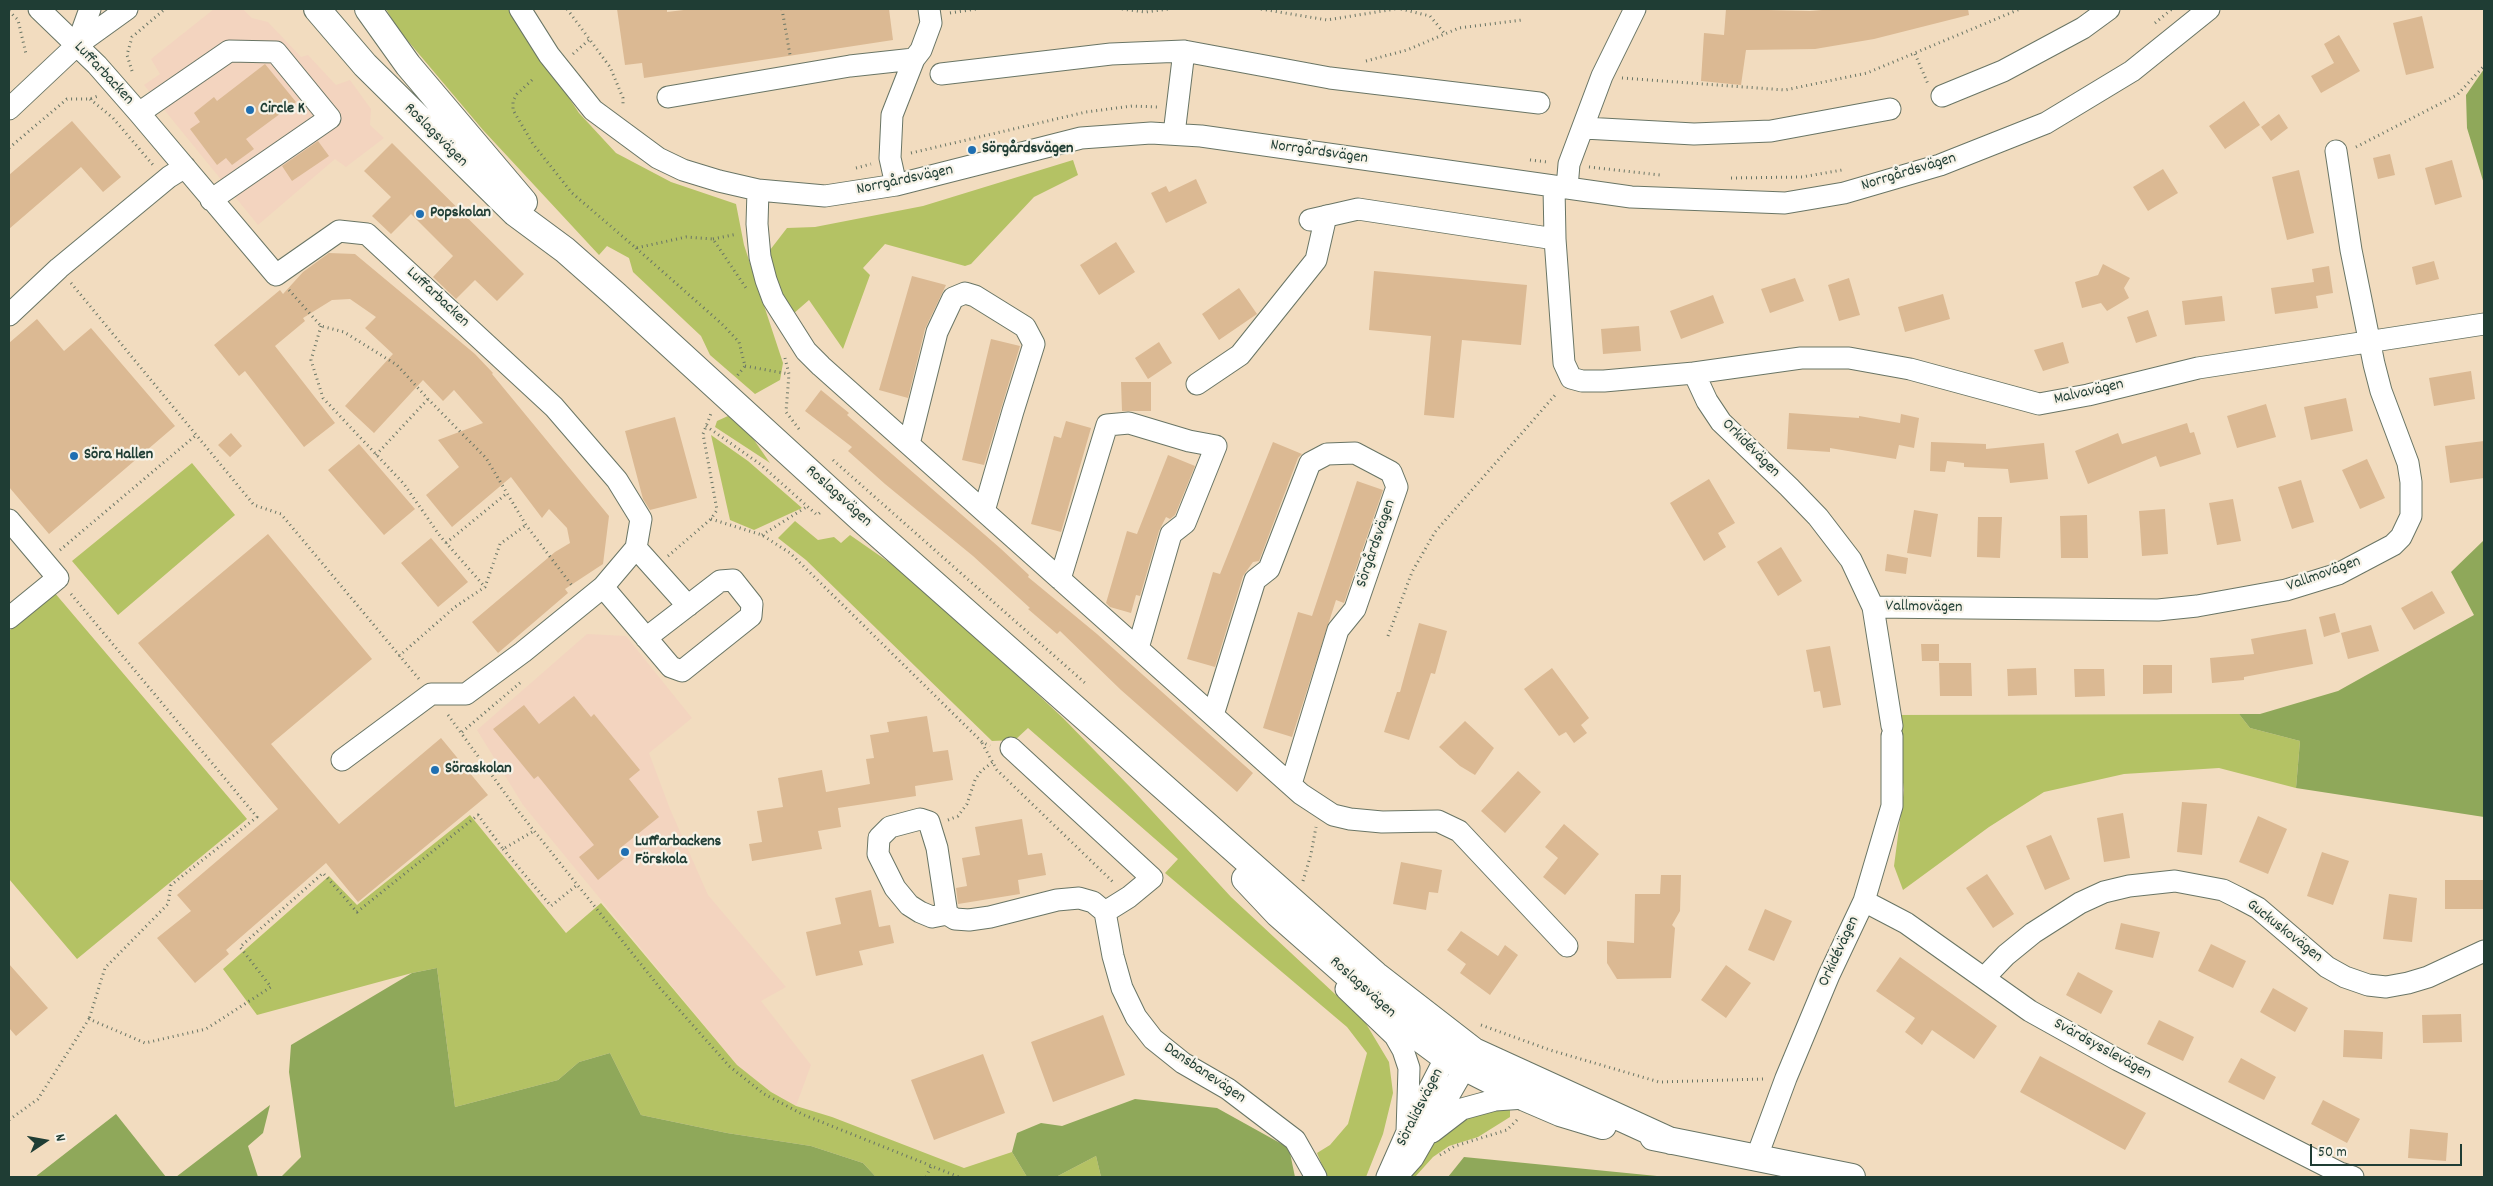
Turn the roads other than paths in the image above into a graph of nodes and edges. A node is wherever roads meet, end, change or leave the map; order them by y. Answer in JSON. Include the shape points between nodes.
{"nodes":[{"id":1,"x":39,"y":9,"type":"edge"},
{"id":2,"x":90,"y":9,"type":"edge"},
{"id":3,"x":127,"y":9,"type":"edge"},
{"id":4,"x":317,"y":9,"type":"edge"},
{"id":5,"x":368,"y":9,"type":"edge"},
{"id":6,"x":520,"y":9,"type":"edge"},
{"id":7,"x":1636,"y":9,"type":"edge"},
{"id":8,"x":2110,"y":9,"type":"edge"},
{"id":9,"x":2209,"y":9,"type":"edge"},
{"id":10,"x":930,"y":13,"type":"edge"},
{"id":11,"x":77,"y":45,"type":"junction"},
{"id":12,"x":1184,"y":50,"type":"junction"},
{"id":13,"x":914,"y":59,"type":"junction"},
{"id":14,"x":941,"y":74,"type":"dead end"},
{"id":15,"x":1942,"y":96,"type":"road end"},
{"id":16,"x":668,"y":97,"type":"dead end"},
{"id":17,"x":1539,"y":103,"type":"dead end"},
{"id":18,"x":9,"y":109,"type":"edge"},
{"id":19,"x":1890,"y":109,"type":"dead end"},
{"id":20,"x":139,"y":112,"type":"junction"},
{"id":21,"x":1584,"y":128,"type":"junction"},
{"id":22,"x":1174,"y":134,"type":"junction"},
{"id":23,"x":2336,"y":151,"type":"road end"},
{"id":24,"x":185,"y":167,"type":"junction"},
{"id":25,"x":896,"y":185,"type":"junction"},
{"id":26,"x":1561,"y":188,"type":"junction"},
{"id":27,"x":758,"y":190,"type":"junction"},
{"id":28,"x":211,"y":200,"type":"junction"},
{"id":29,"x":1556,"y":239,"type":"junction"},
{"id":30,"x":565,"y":250,"type":"junction"},
{"id":31,"x":9,"y":315,"type":"edge"},
{"id":32,"x":2484,"y":324,"type":"edge"},
{"id":33,"x":2371,"y":340,"type":"junction"},
{"id":34,"x":1694,"y":373,"type":"junction"},
{"id":35,"x":1196,"y":384,"type":"dead end"},
{"id":36,"x":909,"y":444,"type":"junction"},
{"id":37,"x":984,"y":511,"type":"junction"},
{"id":38,"x":9,"y":520,"type":"edge"},
{"id":39,"x":636,"y":548,"type":"junction"},
{"id":40,"x":1060,"y":578,"type":"junction"},
{"id":41,"x":603,"y":587,"type":"junction"},
{"id":42,"x":688,"y":606,"type":"junction"},
{"id":43,"x":1873,"y":607,"type":"junction"},
{"id":44,"x":9,"y":618,"type":"edge"},
{"id":45,"x":646,"y":638,"type":"junction"},
{"id":46,"x":1138,"y":648,"type":"junction"},
{"id":47,"x":1213,"y":715,"type":"junction"},
{"id":48,"x":1113,"y":742,"type":"junction"},
{"id":49,"x":1011,"y":748,"type":"road end"},
{"id":50,"x":342,"y":760,"type":"dead end"},
{"id":51,"x":1291,"y":784,"type":"junction"},
{"id":52,"x":1864,"y":901,"type":"junction"},
{"id":53,"x":1106,"y":912,"type":"junction"},
{"id":54,"x":948,"y":914,"type":"junction"},
{"id":55,"x":1278,"y":914,"type":"junction"},
{"id":56,"x":1566,"y":946,"type":"dead end"},
{"id":57,"x":2484,"y":952,"type":"edge"},
{"id":58,"x":1984,"y":978,"type":"junction"},
{"id":59,"x":1460,"y":1054,"type":"junction"},
{"id":60,"x":1523,"y":1106,"type":"junction"},
{"id":61,"x":1407,"y":1132,"type":"junction"},
{"id":62,"x":1671,"y":1140,"type":"junction"},
{"id":63,"x":1413,"y":1158,"type":"junction"},
{"id":64,"x":1756,"y":1159,"type":"junction"},
{"id":65,"x":1316,"y":1177,"type":"edge"},
{"id":66,"x":1387,"y":1177,"type":"edge"},
{"id":67,"x":1396,"y":1177,"type":"edge"},
{"id":68,"x":1852,"y":1177,"type":"edge"},
{"id":69,"x":2353,"y":1177,"type":"edge"}],
"edges":[{"from":1,"to":11,"type":"street","name":"Luffarbacken"},
{"from":2,"to":11,"type":"street"},
{"from":3,"to":11,"type":"street"},
{"from":4,"to":30,"type":"main road","name":"Roslagsvägen","via":[[365,65],[468,168],[516,213]]},
{"from":5,"to":30,"type":"main road","name":"Roslagsvägen","via":[[408,65]]},
{"from":6,"to":27,"type":"street","name":"Norrgårdsvägen","via":[[549,55],[594,110],[658,158],[683,170]]},
{"from":7,"to":21,"type":"street","via":[[1602,76]]},
{"from":8,"to":15,"type":"street","via":[[2083,28],[2003,71]]},
{"from":9,"to":26,"type":"street","name":"Norrgårdsvägen","via":[[2132,71],[2046,123],[1940,165],[1844,193],[1785,203],[1631,197]]},
{"from":10,"to":13,"type":"street","via":[[931,23]]},
{"from":11,"to":18,"type":"street"},
{"from":11,"to":20,"type":"street","name":"Luffarbacken"},
{"from":12,"to":14,"type":"street","via":[[1111,54]]},
{"from":12,"to":17,"type":"street","via":[[1330,78]]},
{"from":12,"to":22,"type":"street"},
{"from":13,"to":16,"type":"street","via":[[850,66]]},
{"from":13,"to":25,"type":"street","via":[[892,115],[890,158]]},
{"from":19,"to":21,"type":"street","via":[[1771,131],[1694,134]]},
{"from":20,"to":24,"type":"street","name":"Luffarbacken"},
{"from":20,"to":28,"type":"street","via":[[229,51],[276,52],[330,118]]},
{"from":21,"to":26,"type":"street"},
{"from":22,"to":25,"type":"street","name":"Norrgårdsvägen","via":[[1151,132],[1081,138]]},
{"from":22,"to":26,"type":"street","name":"Norrgårdsvägen"},
{"from":23,"to":33,"type":"street","name":"Vallmovägen","via":[[2351,250]]},
{"from":24,"to":28,"type":"street","name":"Luffarbacken"},
{"from":24,"to":31,"type":"street","via":[[60,268]]},
{"from":25,"to":27,"type":"street","name":"Norrgårdsvägen","via":[[825,196]]},
{"from":26,"to":29,"type":"street"},
{"from":27,"to":36,"type":"street","via":[[760,258],[773,299],[806,351]]},
{"from":28,"to":39,"type":"street","name":"Luffarbacken","via":[[276,275],[339,231],[367,234],[554,407],[617,480],[641,519]]},
{"from":29,"to":34,"type":"street","via":[[1564,363],[1571,378],[1604,381]]},
{"from":29,"to":35,"type":"street","via":[[1358,209],[1318,218],[1316,260],[1240,355]]},
{"from":30,"to":48,"type":"main road","name":"Roslagsvägen"},
{"from":32,"to":33,"type":"street","name":"Malvavägen"},
{"from":33,"to":34,"type":"street","name":"Malvavägen","via":[[2177,371],[2088,396],[2038,404],[1910,369],[1849,358],[1801,358]]},
{"from":33,"to":43,"type":"street","name":"Vallmovägen","via":[[2381,391],[2408,463],[2413,499],[2411,516],[2401,536],[2372,558],[2338,574],[2286,590],[2158,610]]},
{"from":34,"to":43,"type":"street","name":"Orkidévägen","via":[[1721,422],[1789,486],[1839,544],[1862,580]]},
{"from":36,"to":37,"type":"street"},
{"from":36,"to":37,"type":"street","via":[[937,332],[953,298],[965,292],[975,296],[1025,327],[1034,344]]},
{"from":37,"to":40,"type":"street"},
{"from":38,"to":44,"type":"street","via":[[52,570]]},
{"from":39,"to":41,"type":"street"},
{"from":39,"to":42,"type":"street"},
{"from":40,"to":46,"type":"street"},
{"from":40,"to":46,"type":"street","via":[[1107,424],[1129,423],[1216,446],[1185,523],[1171,534]]},
{"from":41,"to":45,"type":"street"},
{"from":41,"to":50,"type":"street","via":[[466,694],[431,694]]},
{"from":42,"to":45,"type":"street"},
{"from":42,"to":45,"type":"street","via":[[720,581],[733,580],[752,604],[751,616],[682,672],[671,667]]},
{"from":43,"to":52,"type":"street","name":"Orkidévägen","via":[[1892,731],[1892,806]]},
{"from":46,"to":47,"type":"street"},
{"from":47,"to":51,"type":"street"},
{"from":47,"to":51,"type":"street","name":"Sörgårdsvägen","via":[[1255,580],[1269,569],[1310,463],[1327,454],[1356,453],[1391,472],[1397,487],[1355,609],[1338,630]]},
{"from":48,"to":55,"type":"main road","name":"Roslagsvägen"},
{"from":48,"to":59,"type":"main road","name":"Roslagsvägen","via":[[1376,975]]},
{"from":49,"to":53,"type":"street","via":[[1152,878]]},
{"from":51,"to":56,"type":"street","via":[[1320,808],[1334,815],[1382,822],[1438,821],[1459,831]]},
{"from":52,"to":58,"type":"street","name":"Svärdsysslevägen","via":[[1906,923]]},
{"from":52,"to":64,"type":"street","name":"Orkidévägen","via":[[1786,1078]]},
{"from":53,"to":54,"type":"street","via":[[1093,902],[1078,898],[969,920]]},
{"from":53,"to":65,"type":"street","name":"Dansbanevägen","via":[[1122,988],[1147,1032],[1183,1063],[1228,1089],[1295,1140]]},
{"from":54,"to":54,"type":"street","via":[[937,848],[929,822],[920,819],[890,827],[879,838],[878,854],[894,888],[909,905],[932,917]]},
{"from":55,"to":59,"type":"main road","name":"Roslagsvägen","via":[[1419,1038]]},
{"from":55,"to":61,"type":"street","via":[[1331,976],[1395,1036],[1410,1068]]},
{"from":57,"to":58,"type":"street","name":"Guckuskovägen","via":[[2408,983],[2368,986],[2327,967],[2258,908],[2223,890],[2175,881],[2129,886],[2104,892],[2080,903],[2033,933]]},
{"from":58,"to":69,"type":"street","name":"Svärdsysslevägen","via":[[2030,1011],[2118,1060]]},
{"from":59,"to":60,"type":"main road","name":"Roslagsvägen"},
{"from":59,"to":61,"type":"street","name":"Söralidsvägen"},
{"from":59,"to":62,"type":"main road","name":"Roslagsvägen"},
{"from":59,"to":63,"type":"street","name":"Söralidsvägen"},
{"from":60,"to":62,"type":"main road","name":"Roslagsvägen","via":[[1560,1113],[1615,1130]]},
{"from":60,"to":63,"type":"street","via":[[1495,1100],[1462,1109],[1435,1128]]},
{"from":61,"to":66,"type":"street","name":"Söralidsvägen"},
{"from":62,"to":64,"type":"main road","name":"Roslagsvägen"},
{"from":63,"to":67,"type":"street","name":"Söralidsvägen"},
{"from":64,"to":68,"type":"main road","name":"Roslagsvägen"}]}
